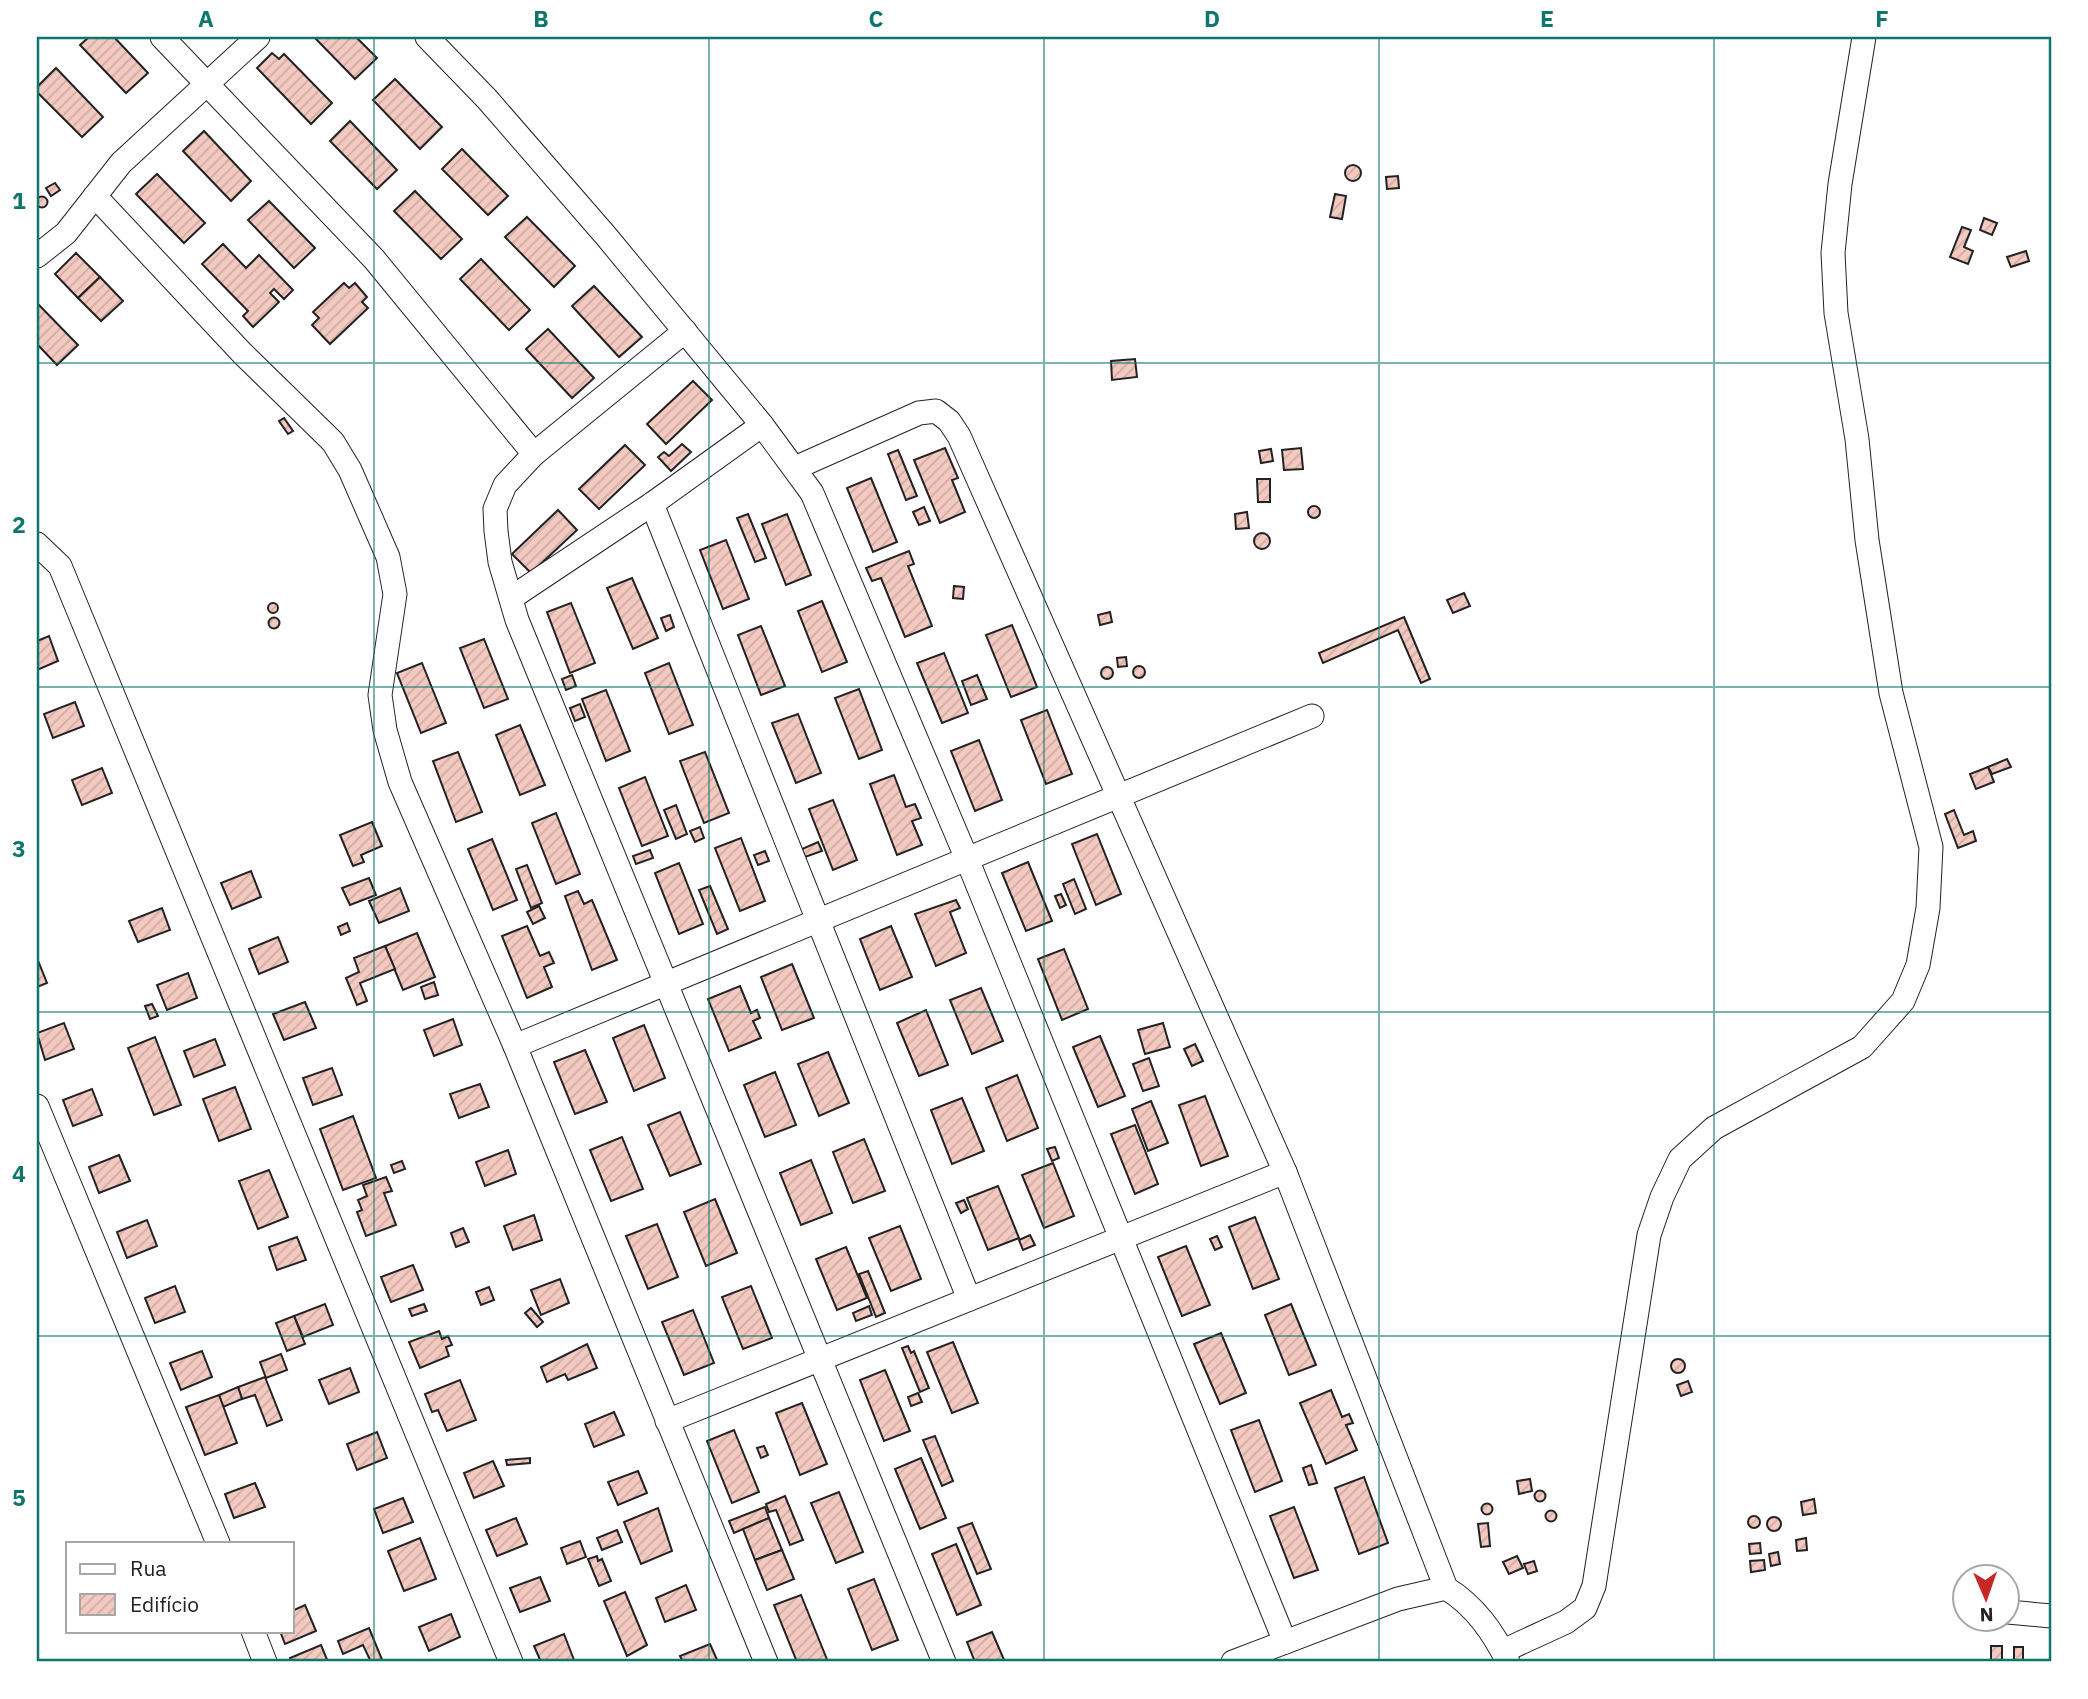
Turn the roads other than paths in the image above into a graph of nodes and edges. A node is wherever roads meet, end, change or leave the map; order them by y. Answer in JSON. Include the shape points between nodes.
{"nodes":[{"id":1,"x":162,"y":37,"type":"edge"},
{"id":2,"x":258,"y":37,"type":"edge"},
{"id":3,"x":427,"y":37,"type":"edge"},
{"id":4,"x":1864,"y":37,"type":"edge"},
{"id":5,"x":208,"y":81,"type":"junction"},
{"id":6,"x":95,"y":196,"type":"junction"},
{"id":7,"x":37,"y":256,"type":"edge"},
{"id":8,"x":685,"y":331,"type":"junction"},
{"id":9,"x":762,"y":425,"type":"junction"},
{"id":10,"x":534,"y":454,"type":"junction"},
{"id":11,"x":795,"y":468,"type":"junction"},
{"id":12,"x":652,"y":504,"type":"junction"},
{"id":13,"x":37,"y":544,"type":"edge"},
{"id":14,"x":511,"y":598,"type":"junction"},
{"id":15,"x":1312,"y":716,"type":"dead end"},
{"id":16,"x":1117,"y":797,"type":"junction"},
{"id":17,"x":967,"y":859,"type":"junction"},
{"id":18,"x":816,"y":921,"type":"junction"},
{"id":19,"x":666,"y":984,"type":"junction"},
{"id":20,"x":515,"y":1046,"type":"junction"},
{"id":21,"x":37,"y":1106,"type":"edge"},
{"id":22,"x":1285,"y":1172,"type":"junction"},
{"id":23,"x":1119,"y":1238,"type":"junction"},
{"id":24,"x":969,"y":1299,"type":"junction"},
{"id":25,"x":819,"y":1360,"type":"junction"},
{"id":26,"x":667,"y":1421,"type":"junction"},
{"id":27,"x":218,"y":1542,"type":"edge"},
{"id":28,"x":1446,"y":1588,"type":"junction"},
{"id":29,"x":2022,"y":1613,"type":"edge"},
{"id":30,"x":2051,"y":1616,"type":"edge"},
{"id":31,"x":253,"y":1632,"type":"edge"},
{"id":32,"x":1285,"y":1642,"type":"junction"},
{"id":33,"x":1505,"y":1657,"type":"edge"},
{"id":34,"x":265,"y":1662,"type":"edge"},
{"id":35,"x":511,"y":1662,"type":"edge"},
{"id":36,"x":766,"y":1662,"type":"edge"},
{"id":37,"x":944,"y":1662,"type":"edge"},
{"id":38,"x":1233,"y":1662,"type":"edge"}],
"edges":[{"from":1,"to":5,"type":"street"},
{"from":2,"to":5,"type":"street"},
{"from":3,"to":8,"type":"street","via":[[496,110]]},
{"from":4,"to":33,"type":"street","via":[[1837,207],[1833,253],[1836,313],[1891,693],[1931,847],[1928,908],[1918,965],[1903,1001],[1862,1046],[1714,1128],[1680,1159],[1649,1235],[1594,1586],[1585,1608]]},
{"from":5,"to":6,"type":"street","via":[[121,163]]},
{"from":5,"to":10,"type":"street","via":[[374,259]]},
{"from":6,"to":7,"type":"street","via":[[66,233]]},
{"from":6,"to":20,"type":"street","via":[[242,353],[333,442],[350,470],[388,557],[395,594],[380,695],[385,730],[400,782]]},
{"from":8,"to":9,"type":"street"},
{"from":8,"to":10,"type":"street"},
{"from":9,"to":11,"type":"street"},
{"from":9,"to":12,"type":"street"},
{"from":10,"to":14,"type":"street","via":[[505,485],[495,509],[500,562]]},
{"from":11,"to":16,"type":"street","via":[[919,413],[936,411],[949,421],[978,476]]},
{"from":11,"to":17,"type":"street","via":[[812,493]]},
{"from":12,"to":14,"type":"street"},
{"from":12,"to":18,"type":"street"},
{"from":13,"to":35,"type":"street","via":[[60,566]]},
{"from":14,"to":19,"type":"street"},
{"from":15,"to":16,"type":"street"},
{"from":16,"to":17,"type":"street"},
{"from":16,"to":22,"type":"street"},
{"from":17,"to":18,"type":"street"},
{"from":17,"to":23,"type":"street"},
{"from":18,"to":19,"type":"street"},
{"from":18,"to":24,"type":"street"},
{"from":19,"to":20,"type":"street"},
{"from":19,"to":25,"type":"street"},
{"from":20,"to":26,"type":"street"},
{"from":21,"to":27,"type":"street"},
{"from":22,"to":23,"type":"street"},
{"from":22,"to":28,"type":"street"},
{"from":23,"to":24,"type":"street"},
{"from":23,"to":32,"type":"street"},
{"from":24,"to":25,"type":"street"},
{"from":25,"to":26,"type":"street"},
{"from":25,"to":37,"type":"street"},
{"from":26,"to":36,"type":"street"},
{"from":28,"to":32,"type":"street","via":[[1398,1599]]},
{"from":28,"to":33,"type":"street","via":[[1481,1618]]},
{"from":29,"to":30,"type":"street"},
{"from":31,"to":34,"type":"street"},
{"from":32,"to":38,"type":"street"}]}
